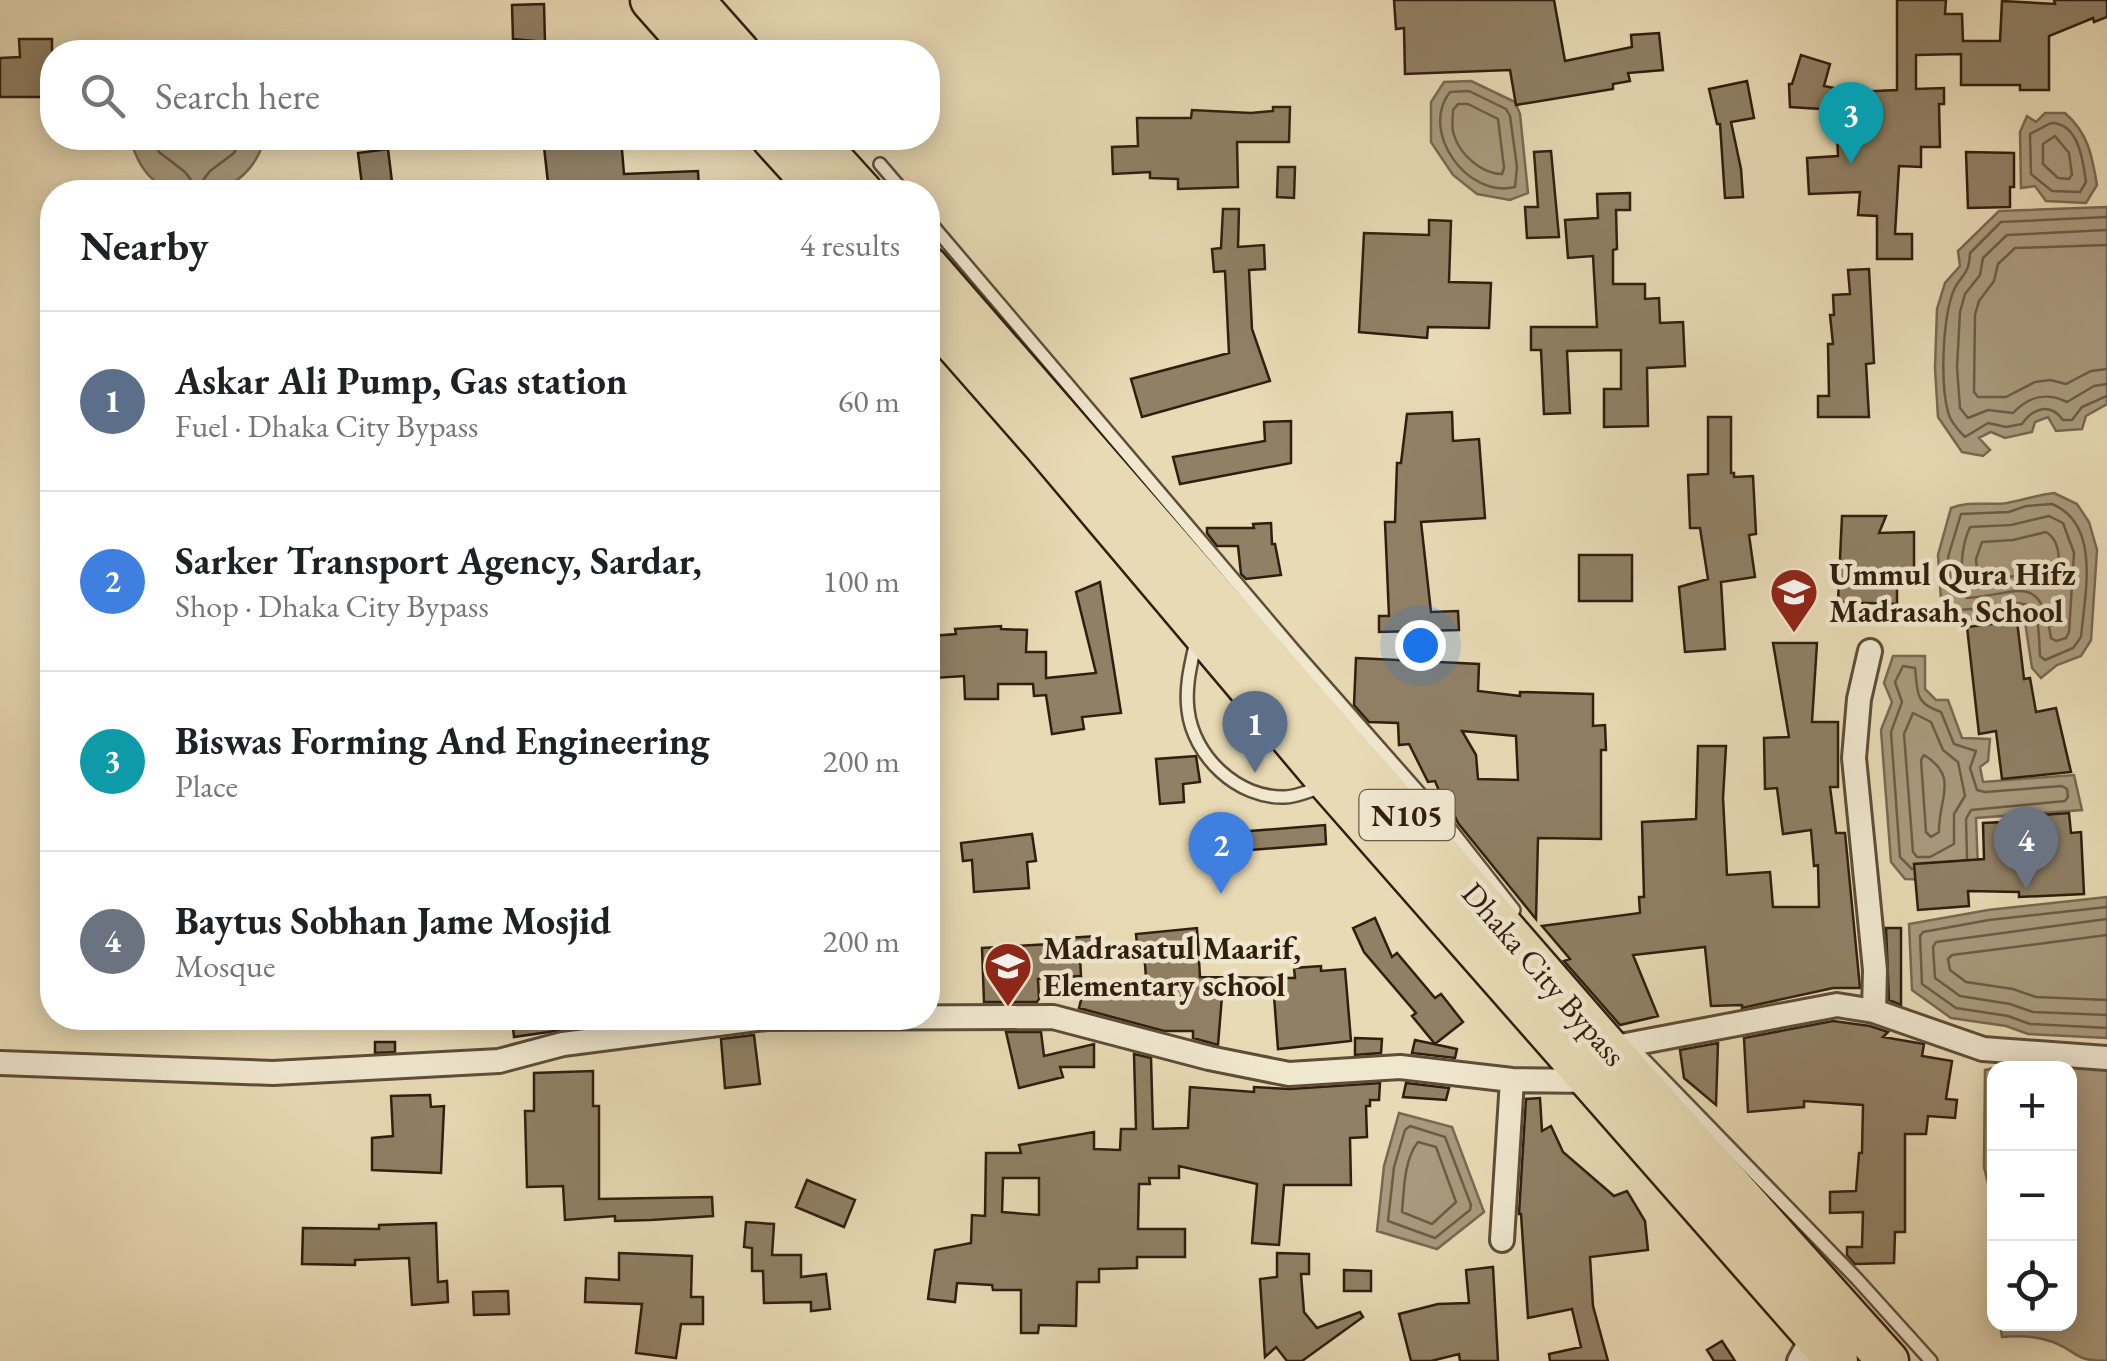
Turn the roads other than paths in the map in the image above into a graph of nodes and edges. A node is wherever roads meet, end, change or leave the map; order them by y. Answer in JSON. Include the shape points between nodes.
{"nodes":[{"id":1,"x":650,"y":0,"type":"edge"},
{"id":2,"x":693,"y":0,"type":"edge"},
{"id":3,"x":686,"y":40,"type":"edge"},
{"id":4,"x":728,"y":40,"type":"edge"},
{"id":5,"x":783,"y":150,"type":"edge"},
{"id":6,"x":831,"y":150,"type":"edge"},
{"id":7,"x":871,"y":178,"type":"edge"},
{"id":8,"x":810,"y":180,"type":"edge"},
{"id":9,"x":940,"y":234,"type":"edge"},
{"id":10,"x":940,"y":282,"type":"edge"},
{"id":11,"x":940,"y":327,"type":"edge"},
{"id":12,"x":1199,"y":629,"type":"junction"},
{"id":13,"x":1870,"y":651,"type":"dead end"},
{"id":14,"x":1332,"y":785,"type":"junction"},
{"id":15,"x":1524,"y":924,"type":"dead end"},
{"id":16,"x":1874,"y":1011,"type":"junction"},
{"id":17,"x":940,"y":1017,"type":"edge"},
{"id":18,"x":672,"y":1030,"type":"edge"},
{"id":19,"x":1612,"y":1050,"type":"junction"},
{"id":20,"x":2107,"y":1058,"type":"edge"},
{"id":21,"x":0,"y":1062,"type":"edge"},
{"id":22,"x":1512,"y":1080,"type":"junction"},
{"id":23,"x":1502,"y":1240,"type":"dead end"},
{"id":24,"x":1816,"y":1353,"type":"edge"},
{"id":25,"x":1888,"y":1361,"type":"edge"},
{"id":26,"x":1932,"y":1361,"type":"edge"}],
"edges":[{"from":1,"to":3,"type":"highway"},
{"from":2,"to":4,"type":"highway"},
{"from":5,"to":8,"type":"highway"},
{"from":6,"to":7,"type":"highway"},
{"from":9,"to":15,"type":"lane","via":[[1446,822]]},
{"from":10,"to":19,"type":"highway","name":"Dhaka City Bypass","number":"N105"},
{"from":11,"to":12,"type":"highway"},
{"from":12,"to":14,"type":"highway"},
{"from":12,"to":14,"type":"lane","via":[[1188,714],[1218,768],[1240,788],[1284,797]]},
{"from":13,"to":16,"type":"street","via":[[1854,758]]},
{"from":14,"to":19,"type":"highway"},
{"from":16,"to":19,"type":"street","via":[[1837,1006]]},
{"from":16,"to":20,"type":"street","via":[[1982,1049]]},
{"from":17,"to":22,"type":"street","via":[[1053,1017],[1290,1074],[1400,1068]]},
{"from":18,"to":21,"type":"street","via":[[563,1044],[500,1061],[273,1073]]},
{"from":19,"to":22,"type":"street"},
{"from":19,"to":24,"type":"highway"},
{"from":19,"to":25,"type":"highway","name":"Dhaka City Bypass","number":"N105"},
{"from":19,"to":26,"type":"lane","via":[[1857,1278]]},
{"from":22,"to":23,"type":"street"}]}
